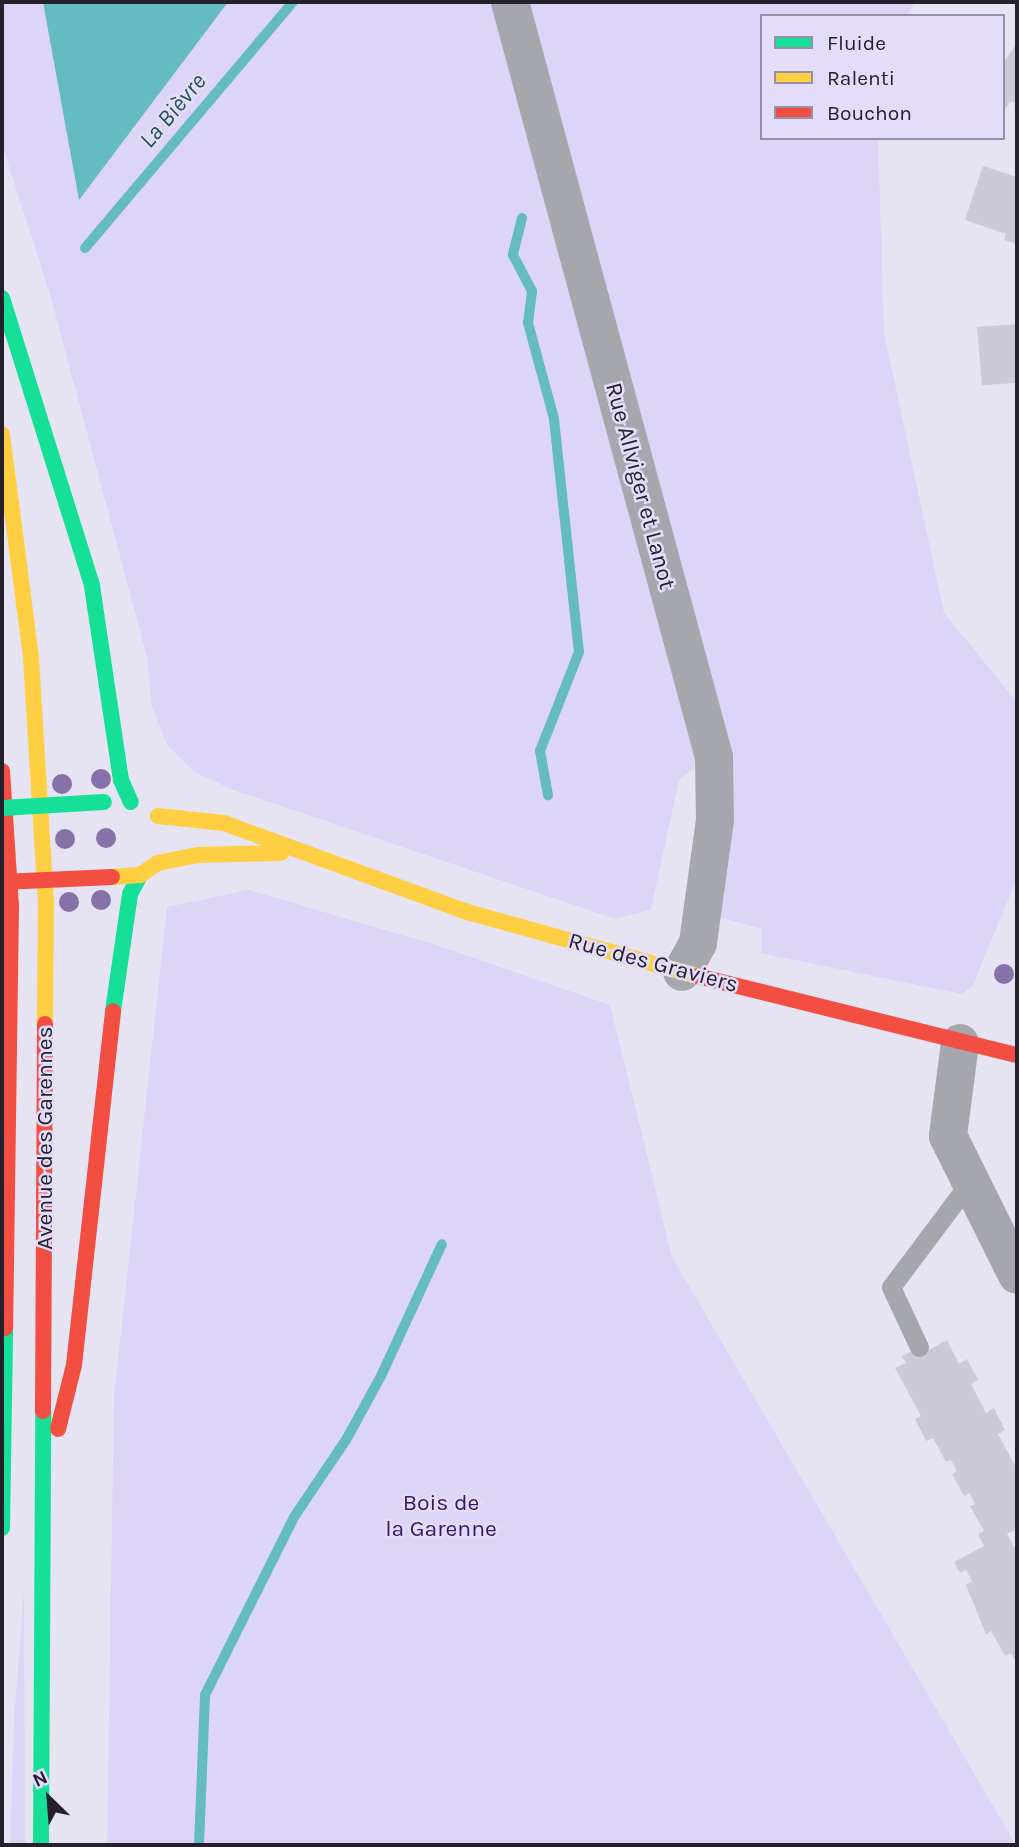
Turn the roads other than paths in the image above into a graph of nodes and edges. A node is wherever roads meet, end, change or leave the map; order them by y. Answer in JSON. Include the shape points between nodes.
{"nodes":[{"id":1,"x":510,"y":2,"type":"edge"},
{"id":2,"x":2,"y":298,"type":"edge"},
{"id":3,"x":2,"y":434,"type":"edge"},
{"id":4,"x":2,"y":771,"type":"edge"},
{"id":5,"x":131,"y":802,"type":"junction"},
{"id":6,"x":2,"y":808,"type":"edge"},
{"id":7,"x":158,"y":816,"type":"junction"},
{"id":8,"x":293,"y":852,"type":"junction"},
{"id":9,"x":158,"y":863,"type":"junction"},
{"id":10,"x":140,"y":876,"type":"junction"},
{"id":11,"x":2,"y":882,"type":"edge"},
{"id":12,"x":682,"y":972,"type":"junction"},
{"id":13,"x":960,"y":1042,"type":"junction"},
{"id":14,"x":1017,"y":1055,"type":"edge"},
{"id":15,"x":969,"y":1183,"type":"junction"},
{"id":16,"x":1017,"y":1275,"type":"edge"},
{"id":17,"x":919,"y":1347,"type":"dead end"},
{"id":18,"x":43,"y":1493,"type":"junction"},
{"id":19,"x":2,"y":1528,"type":"edge"},
{"id":20,"x":41,"y":1845,"type":"edge"}],
"edges":[{"from":1,"to":12,"type":"street","name":"Rue Allviger et Lanot","via":[[714,757],[715,820],[698,943]]},
{"from":2,"to":5,"type":"main road","via":[[92,586],[121,780]]},
{"from":3,"to":18,"type":"main road","name":"Avenue des Garennes","via":[[31,659],[46,903]]},
{"from":4,"to":19,"type":"main road","name":"Avenue des Garennes","via":[[11,905]]},
{"from":5,"to":6,"type":"main road","bridge":true},
{"from":5,"to":7,"type":"main road","via":[[148,806]]},
{"from":7,"to":8,"type":"main road","name":"Rue des Graviers","via":[[224,823]]},
{"from":7,"to":9,"type":"main road"},
{"from":8,"to":9,"type":"main road","name":"Rue des Graviers","via":[[198,855]]},
{"from":8,"to":12,"type":"main road","name":"Rue des Graviers","via":[[464,911]]},
{"from":9,"to":10,"type":"main road"},
{"from":10,"to":11,"type":"main road","bridge":true},
{"from":10,"to":18,"type":"main road","via":[[130,894],[121,940],[74,1365]]},
{"from":12,"to":13,"type":"main road","name":"Rue des Graviers"},
{"from":13,"to":14,"type":"main road","name":"Rue des Graviers"},
{"from":13,"to":15,"type":"street","via":[[948,1136]]},
{"from":15,"to":16,"type":"street"},
{"from":15,"to":17,"type":"lane","via":[[891,1287]]},
{"from":18,"to":20,"type":"main road","name":"Avenue des Garennes"}]}
